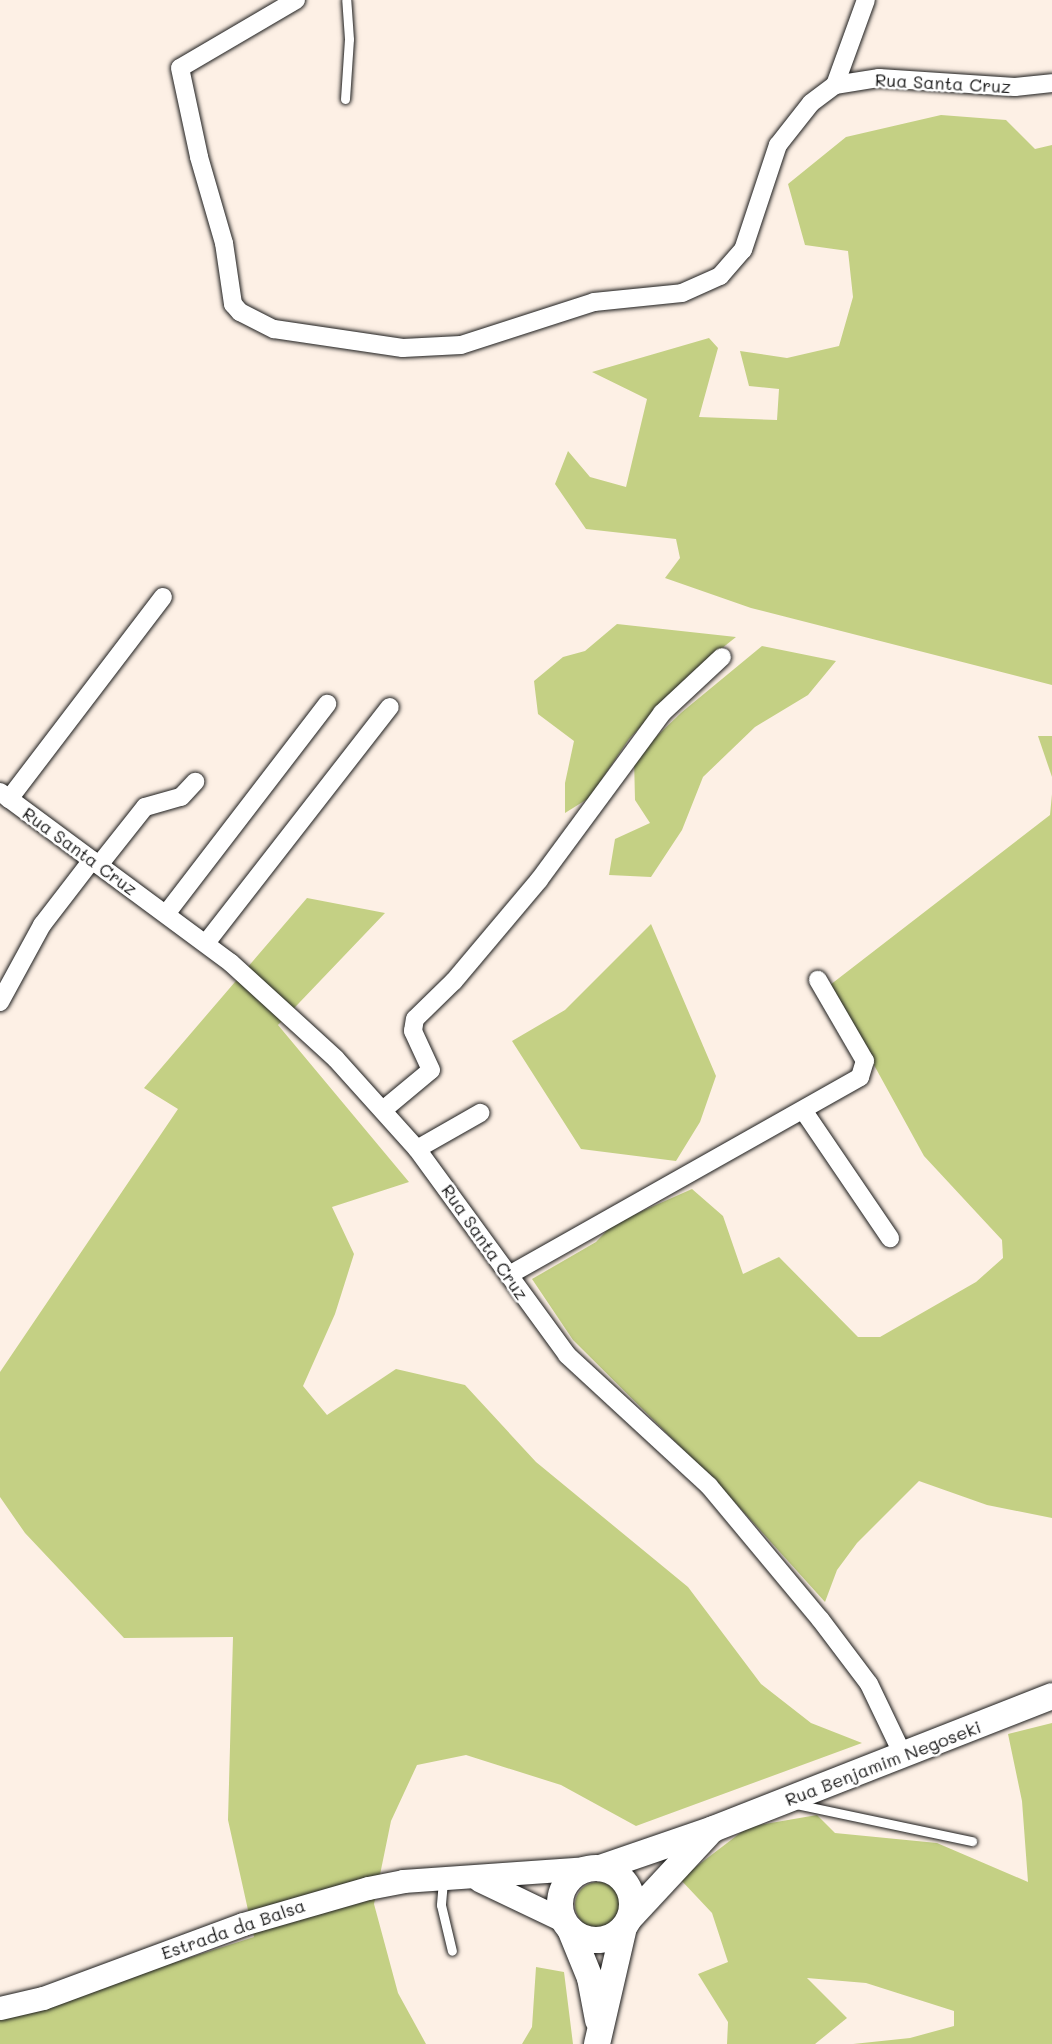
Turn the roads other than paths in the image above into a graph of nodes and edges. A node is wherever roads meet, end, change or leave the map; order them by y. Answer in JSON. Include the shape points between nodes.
{"nodes":[{"id":1,"x":296,"y":0,"type":"edge"},
{"id":2,"x":346,"y":0,"type":"edge"},
{"id":3,"x":866,"y":0,"type":"edge"},
{"id":4,"x":1052,"y":83,"type":"edge"},
{"id":5,"x":835,"y":85,"type":"junction"},
{"id":6,"x":345,"y":99,"type":"dead end"},
{"id":7,"x":163,"y":597,"type":"dead end"},
{"id":8,"x":722,"y":657,"type":"dead end"},
{"id":9,"x":327,"y":704,"type":"dead end"},
{"id":10,"x":390,"y":707,"type":"dead end"},
{"id":11,"x":195,"y":782,"type":"dead end"},
{"id":12,"x":5,"y":795,"type":"edge"},
{"id":13,"x":96,"y":863,"type":"junction"},
{"id":14,"x":166,"y":914,"type":"junction"},
{"id":15,"x":206,"y":943,"type":"junction"},
{"id":16,"x":818,"y":980,"type":"dead end"},
{"id":17,"x":0,"y":1002,"type":"edge"},
{"id":18,"x":383,"y":1110,"type":"junction"},
{"id":19,"x":803,"y":1110,"type":"junction"},
{"id":20,"x":480,"y":1113,"type":"dead end"},
{"id":21,"x":417,"y":1149,"type":"junction"},
{"id":22,"x":890,"y":1238,"type":"dead end"},
{"id":23,"x":509,"y":1275,"type":"junction"},
{"id":24,"x":1052,"y":1696,"type":"edge"},
{"id":25,"x":902,"y":1755,"type":"junction"},
{"id":26,"x":786,"y":1801,"type":"junction"},
{"id":27,"x":713,"y":1829,"type":"junction"},
{"id":28,"x":972,"y":1841,"type":"dead end"},
{"id":29,"x":594,"y":1868,"type":"junction"},
{"id":30,"x":472,"y":1877,"type":"junction"},
{"id":31,"x":444,"y":1878,"type":"junction"},
{"id":32,"x":627,"y":1923,"type":"junction"},
{"id":33,"x":567,"y":1924,"type":"junction"},
{"id":34,"x":452,"y":1951,"type":"dead end"},
{"id":35,"x":0,"y":2008,"type":"edge"},
{"id":36,"x":598,"y":2038,"type":"edge"}],
"edges":[{"from":1,"to":5,"type":"street","via":[[234,40],[185,64],[180,74],[224,243],[233,304],[274,329],[334,341],[403,348],[461,345],[594,302],[662,297],[705,285],[733,264],[743,250],[778,145],[811,103]]},
{"from":2,"to":6,"type":"lane"},
{"from":3,"to":5,"type":"street"},
{"from":4,"to":5,"type":"street","name":"Rua Santa Cruz","via":[[1015,88],[878,78]]},
{"from":7,"to":12,"type":"street"},
{"from":8,"to":18,"type":"street","via":[[662,713],[539,880],[454,981],[415,1019],[413,1031],[431,1070]]},
{"from":9,"to":14,"type":"street"},
{"from":10,"to":15,"type":"street"},
{"from":11,"to":13,"type":"street","via":[[181,797],[145,807]]},
{"from":12,"to":13,"type":"street","name":"Rua Santa Cruz"},
{"from":13,"to":14,"type":"street","name":"Rua Santa Cruz"},
{"from":13,"to":17,"type":"street","via":[[42,925]]},
{"from":14,"to":15,"type":"street","name":"Rua Santa Cruz"},
{"from":15,"to":18,"type":"street","name":"Rua Santa Cruz","via":[[309,1031]]},
{"from":16,"to":19,"type":"street","via":[[865,1061],[865,1069],[852,1083]]},
{"from":18,"to":21,"type":"street","name":"Rua Santa Cruz"},
{"from":19,"to":22,"type":"street"},
{"from":19,"to":23,"type":"street"},
{"from":20,"to":21,"type":"street"},
{"from":21,"to":23,"type":"street","name":"Rua Santa Cruz"},
{"from":23,"to":25,"type":"street","name":"Rua Santa Cruz","via":[[567,1354],[709,1486],[820,1619],[869,1685]]},
{"from":24,"to":25,"type":"main road","name":"Rua Benjamim Negoseki"},
{"from":25,"to":26,"type":"main road","name":"Rua Benjamim Negoseki"},
{"from":26,"to":27,"type":"main road","name":"Rua Benjamim Negoseki"},
{"from":26,"to":28,"type":"lane"},
{"from":27,"to":29,"type":"main road","name":"Rua Benjamim Negoseki"},
{"from":27,"to":32,"type":"main road","name":"Rua Benjamim Negoseki"},
{"from":29,"to":30,"type":"street","name":"Estrada da Balsa"},
{"from":29,"to":32,"type":"main road","via":[[621,1877],[628,1885],[633,1907]]},
{"from":29,"to":33,"type":"main road","via":[[564,1888]]},
{"from":30,"to":31,"type":"street","name":"Estrada da Balsa"},
{"from":30,"to":33,"type":"street","name":"Estrada da Balsa"},
{"from":31,"to":34,"type":"lane","via":[[441,1905]]},
{"from":31,"to":35,"type":"street","name":"Estrada da Balsa","via":[[403,1881],[315,1901],[43,1998]]},
{"from":32,"to":33,"type":"main road","via":[[597,1940]]},
{"from":32,"to":36,"type":"main road","name":"Rua Benjamim Negoseki"},
{"from":33,"to":36,"type":"main road","name":"Rua Benjamim Negoseki","via":[[590,1978]]}]}
